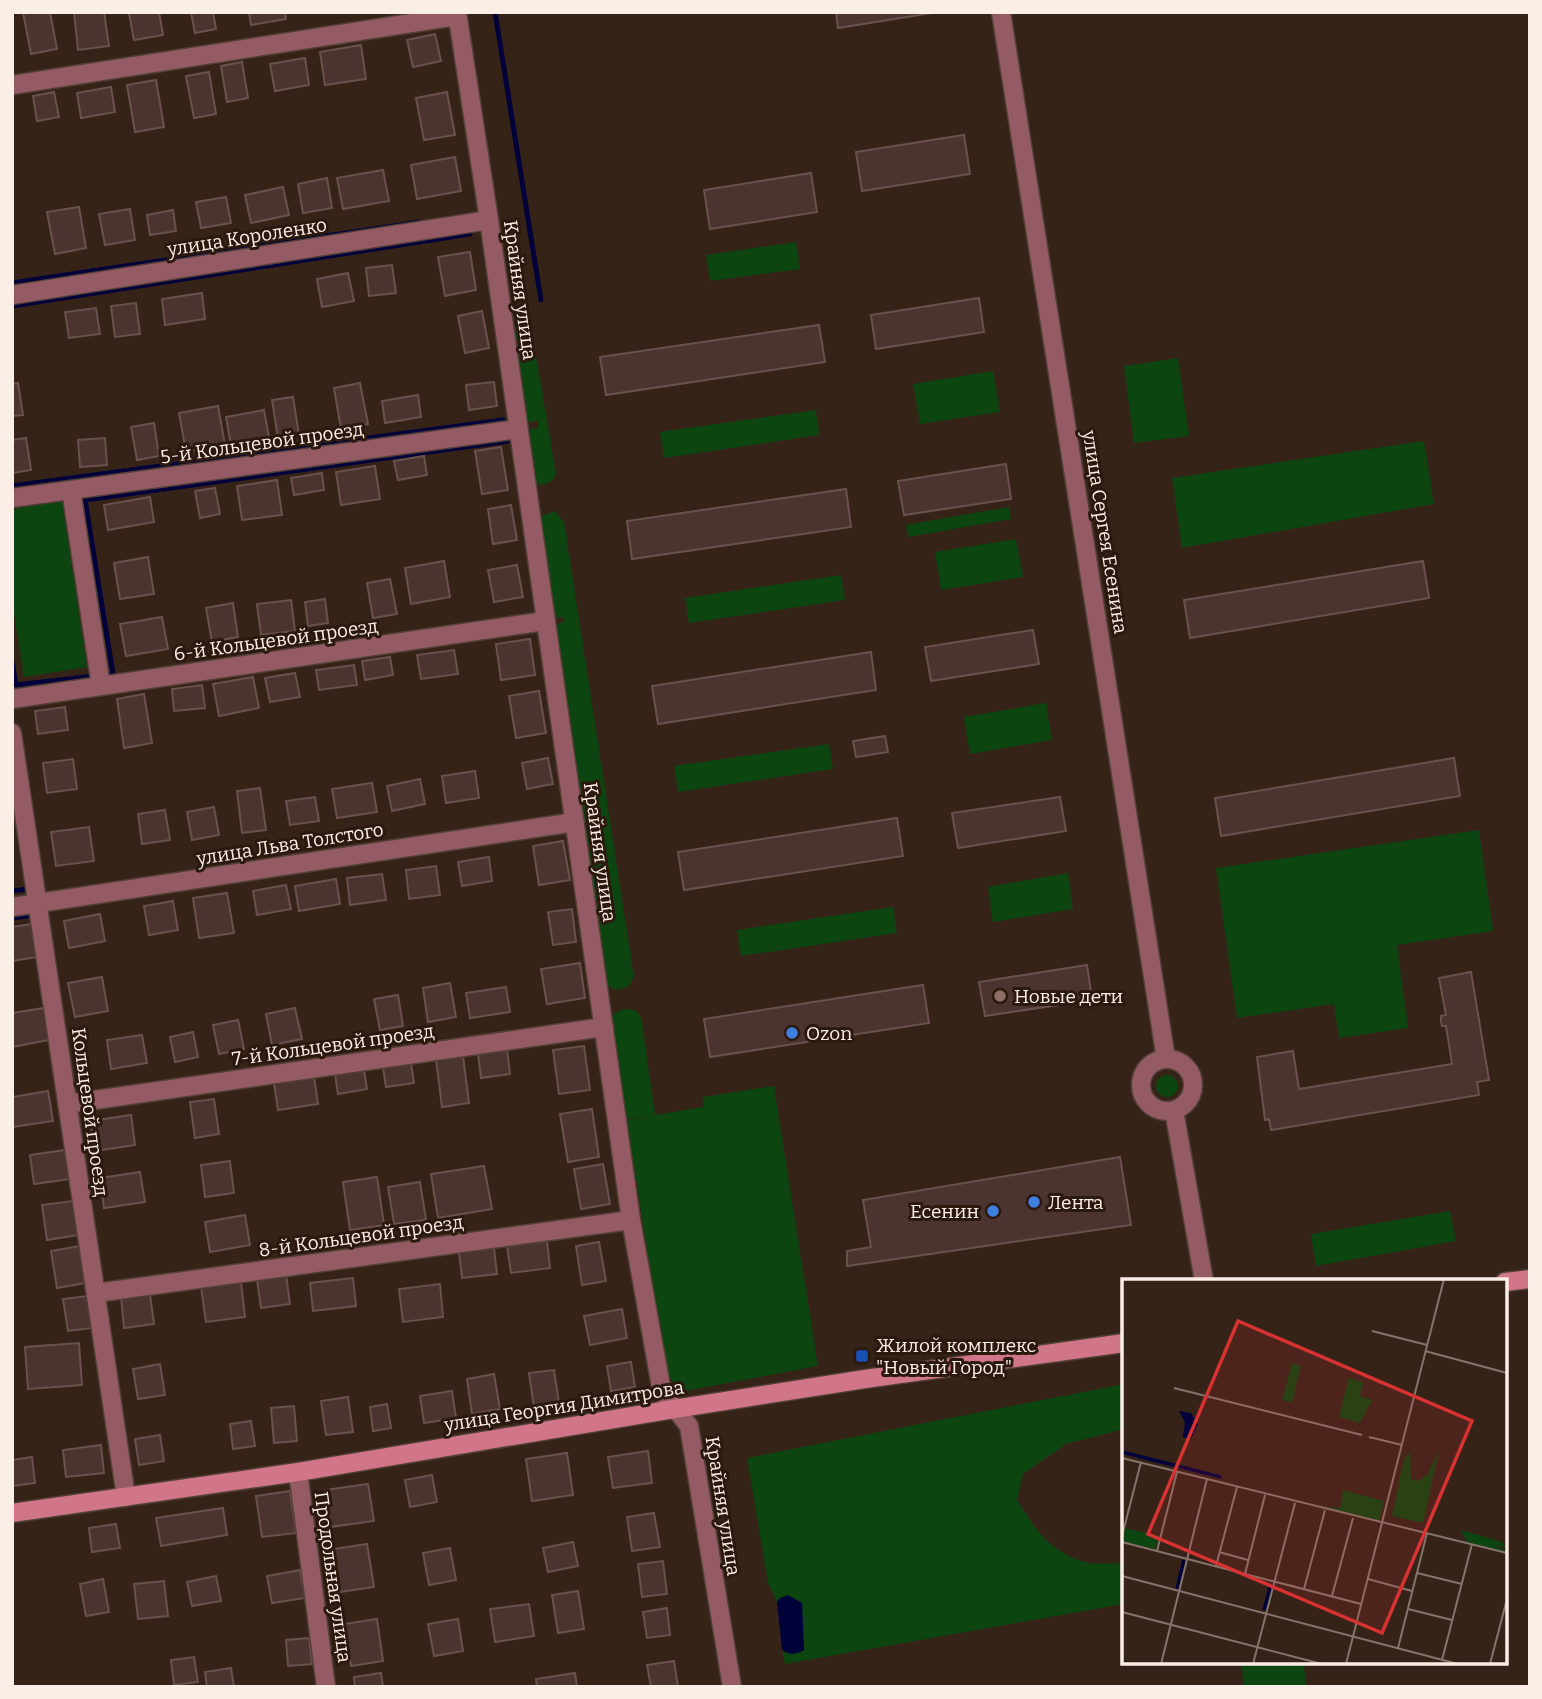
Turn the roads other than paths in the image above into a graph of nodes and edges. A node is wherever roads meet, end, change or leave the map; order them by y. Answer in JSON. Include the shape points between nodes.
{"nodes":[{"id":1,"x":1001,"y":12,"type":"edge"},
{"id":2,"x":457,"y":14,"type":"edge"},
{"id":3,"x":12,"y":85,"type":"edge"},
{"id":4,"x":489,"y":220,"type":"junction"},
{"id":5,"x":12,"y":295,"type":"edge"},
{"id":6,"x":518,"y":429,"type":"junction"},
{"id":7,"x":71,"y":490,"type":"junction"},
{"id":8,"x":12,"y":498,"type":"edge"},
{"id":9,"x":545,"y":621,"type":"junction"},
{"id":10,"x":101,"y":686,"type":"junction"},
{"id":11,"x":12,"y":699,"type":"edge"},
{"id":12,"x":12,"y":733,"type":"edge"},
{"id":13,"x":575,"y":822,"type":"junction"},
{"id":14,"x":37,"y":904,"type":"junction"},
{"id":15,"x":12,"y":907,"type":"edge"},
{"id":16,"x":604,"y":1027,"type":"junction"},
{"id":17,"x":1166,"y":1059,"type":"junction"},
{"id":18,"x":67,"y":1104,"type":"junction"},
{"id":19,"x":1174,"y":1110,"type":"junction"},
{"id":20,"x":631,"y":1220,"type":"junction"},
{"id":21,"x":1204,"y":1279,"type":"edge"},
{"id":22,"x":1530,"y":1279,"type":"edge"},
{"id":23,"x":1507,"y":1282,"type":"edge"},
{"id":24,"x":96,"y":1293,"type":"junction"},
{"id":25,"x":1122,"y":1343,"type":"edge"},
{"id":26,"x":674,"y":1409,"type":"junction"},
{"id":27,"x":298,"y":1472,"type":"junction"},
{"id":28,"x":126,"y":1497,"type":"junction"},
{"id":29,"x":12,"y":1513,"type":"edge"},
{"id":30,"x":326,"y":1687,"type":"edge"},
{"id":31,"x":732,"y":1687,"type":"edge"}],
"edges":[{"from":1,"to":17,"type":"street","name":"улица Сергея Есенина"},
{"from":2,"to":3,"type":"street"},
{"from":2,"to":4,"type":"street","name":"Крайняя улица"},
{"from":4,"to":5,"type":"street","name":"улица Короленко"},
{"from":4,"to":6,"type":"street","name":"Крайняя улица"},
{"from":6,"to":7,"type":"street","name":"5-й Кольцевой проезд"},
{"from":6,"to":9,"type":"street","name":"Крайняя улица"},
{"from":7,"to":8,"type":"street","name":"5-й Кольцевой проезд"},
{"from":7,"to":10,"type":"street"},
{"from":9,"to":10,"type":"street","name":"6-й Кольцевой проезд"},
{"from":9,"to":13,"type":"street","name":"Крайняя улица"},
{"from":10,"to":11,"type":"street","name":"6-й Кольцевой проезд"},
{"from":12,"to":14,"type":"street","name":"Кольцевой проезд"},
{"from":13,"to":14,"type":"street","name":"улица Льва Толстого"},
{"from":13,"to":16,"type":"street","name":"Крайняя улица"},
{"from":14,"to":15,"type":"street","name":"улица Льва Толстого"},
{"from":14,"to":18,"type":"street","name":"Кольцевой проезд"},
{"from":16,"to":18,"type":"street","name":"7-й Кольцевой проезд"},
{"from":16,"to":20,"type":"street","name":"Крайняя улица"},
{"from":17,"to":19,"type":"street","via":[[1180,1063],[1193,1082],[1190,1097]]},
{"from":17,"to":19,"type":"street","via":[[1147,1069],[1142,1091],[1157,1109]]},
{"from":18,"to":24,"type":"street","name":"Кольцевой проезд"},
{"from":19,"to":21,"type":"street"},
{"from":20,"to":24,"type":"street","name":"8-й Кольцевой проезд"},
{"from":20,"to":26,"type":"street","name":"Крайняя улица","via":[[662,1392]]},
{"from":22,"to":23,"type":"street"},
{"from":24,"to":28,"type":"street","name":"Кольцевой проезд"},
{"from":25,"to":26,"type":"street","name":"улица Георгия Димитрова"},
{"from":26,"to":27,"type":"street","name":"улица Георгия Димитрова"},
{"from":26,"to":31,"type":"street","name":"Крайняя улица","via":[[689,1426]]},
{"from":27,"to":28,"type":"street","name":"улица Георгия Димитрова"},
{"from":27,"to":30,"type":"street","name":"Продольная улица"},
{"from":28,"to":29,"type":"street","name":"улица Георгия Димитрова"}]}
